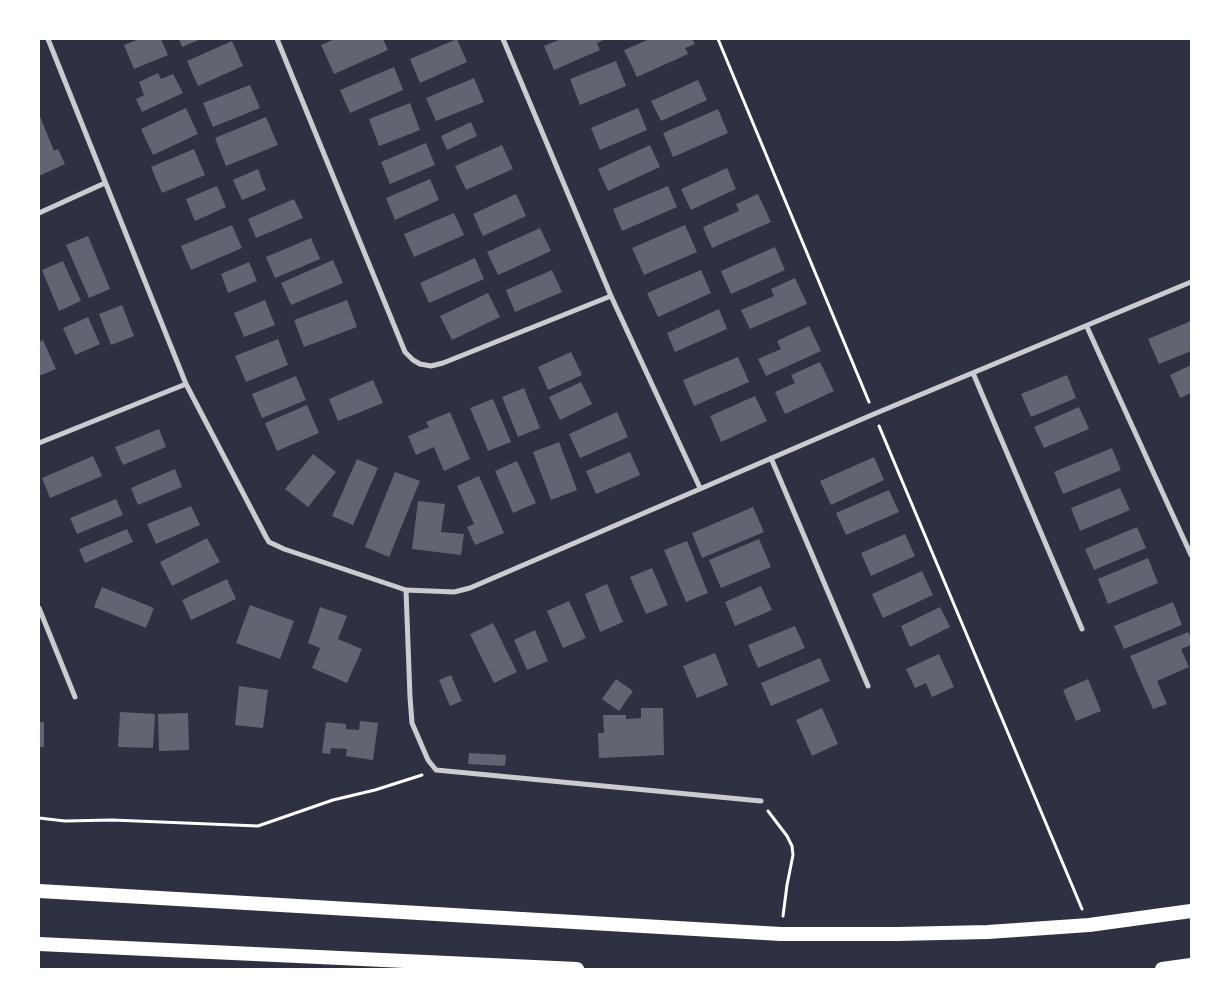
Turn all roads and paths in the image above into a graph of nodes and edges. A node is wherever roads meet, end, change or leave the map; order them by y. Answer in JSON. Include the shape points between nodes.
{"nodes":[{"id":1,"x":48,"y":39,"type":"edge"},
{"id":2,"x":277,"y":39,"type":"edge"},
{"id":3,"x":503,"y":39,"type":"edge"},
{"id":4,"x":105,"y":183,"type":"junction"},
{"id":5,"x":39,"y":212,"type":"edge"},
{"id":6,"x":1191,"y":282,"type":"edge"},
{"id":7,"x":611,"y":296,"type":"junction"},
{"id":8,"x":1087,"y":327,"type":"junction"},
{"id":9,"x":973,"y":374,"type":"junction"},
{"id":10,"x":186,"y":384,"type":"junction"},
{"id":11,"x":39,"y":444,"type":"edge"},
{"id":12,"x":771,"y":458,"type":"junction"},
{"id":13,"x":700,"y":488,"type":"junction"},
{"id":14,"x":1191,"y":555,"type":"edge"},
{"id":15,"x":406,"y":590,"type":"junction"},
{"id":16,"x":39,"y":608,"type":"edge"},
{"id":17,"x":1082,"y":629,"type":"dead end"},
{"id":18,"x":868,"y":686,"type":"dead end"},
{"id":19,"x":75,"y":697,"type":"dead end"},
{"id":20,"x":436,"y":770,"type":"junction"},
{"id":21,"x":1031,"y":787,"type":"dead end"},
{"id":22,"x":760,"y":801,"type":"joint"},
{"id":23,"x":39,"y":818,"type":"edge"},
{"id":24,"x":39,"y":892,"type":"edge"},
{"id":25,"x":1191,"y":911,"type":"edge"},
{"id":26,"x":1089,"y":925,"type":"junction"},
{"id":27,"x":781,"y":934,"type":"junction"},
{"id":28,"x":39,"y":944,"type":"edge"},
{"id":29,"x":1191,"y":965,"type":"edge"},
{"id":30,"x":577,"y":969,"type":"edge"},
{"id":31,"x":1162,"y":969,"type":"edge"}],
"edges":[{"from":1,"to":4,"type":"street"},
{"from":2,"to":7,"type":"street","via":[[405,352],[413,360],[431,366],[443,363]]},
{"from":3,"to":7,"type":"street"},
{"from":4,"to":5,"type":"street"},
{"from":4,"to":10,"type":"street"},
{"from":6,"to":8,"type":"street"},
{"from":7,"to":13,"type":"street"},
{"from":8,"to":9,"type":"street"},
{"from":8,"to":14,"type":"street"},
{"from":9,"to":12,"type":"street"},
{"from":9,"to":17,"type":"street"},
{"from":10,"to":11,"type":"street"},
{"from":10,"to":15,"type":"street","via":[[269,542]]},
{"from":12,"to":13,"type":"street"},
{"from":12,"to":18,"type":"street"},
{"from":13,"to":15,"type":"street","via":[[462,591]]},
{"from":15,"to":20,"type":"street","via":[[412,723],[428,760]]},
{"from":16,"to":19,"type":"street"},
{"from":20,"to":22,"type":"street"},
{"from":20,"to":23,"type":"path","via":[[258,826]]},
{"from":21,"to":26,"type":"path"},
{"from":22,"to":27,"type":"path","via":[[792,846]]},
{"from":24,"to":27,"type":"highway"},
{"from":25,"to":26,"type":"highway"},
{"from":26,"to":27,"type":"highway","via":[[988,932]]},
{"from":28,"to":30,"type":"highway"},
{"from":29,"to":31,"type":"highway"}]}
